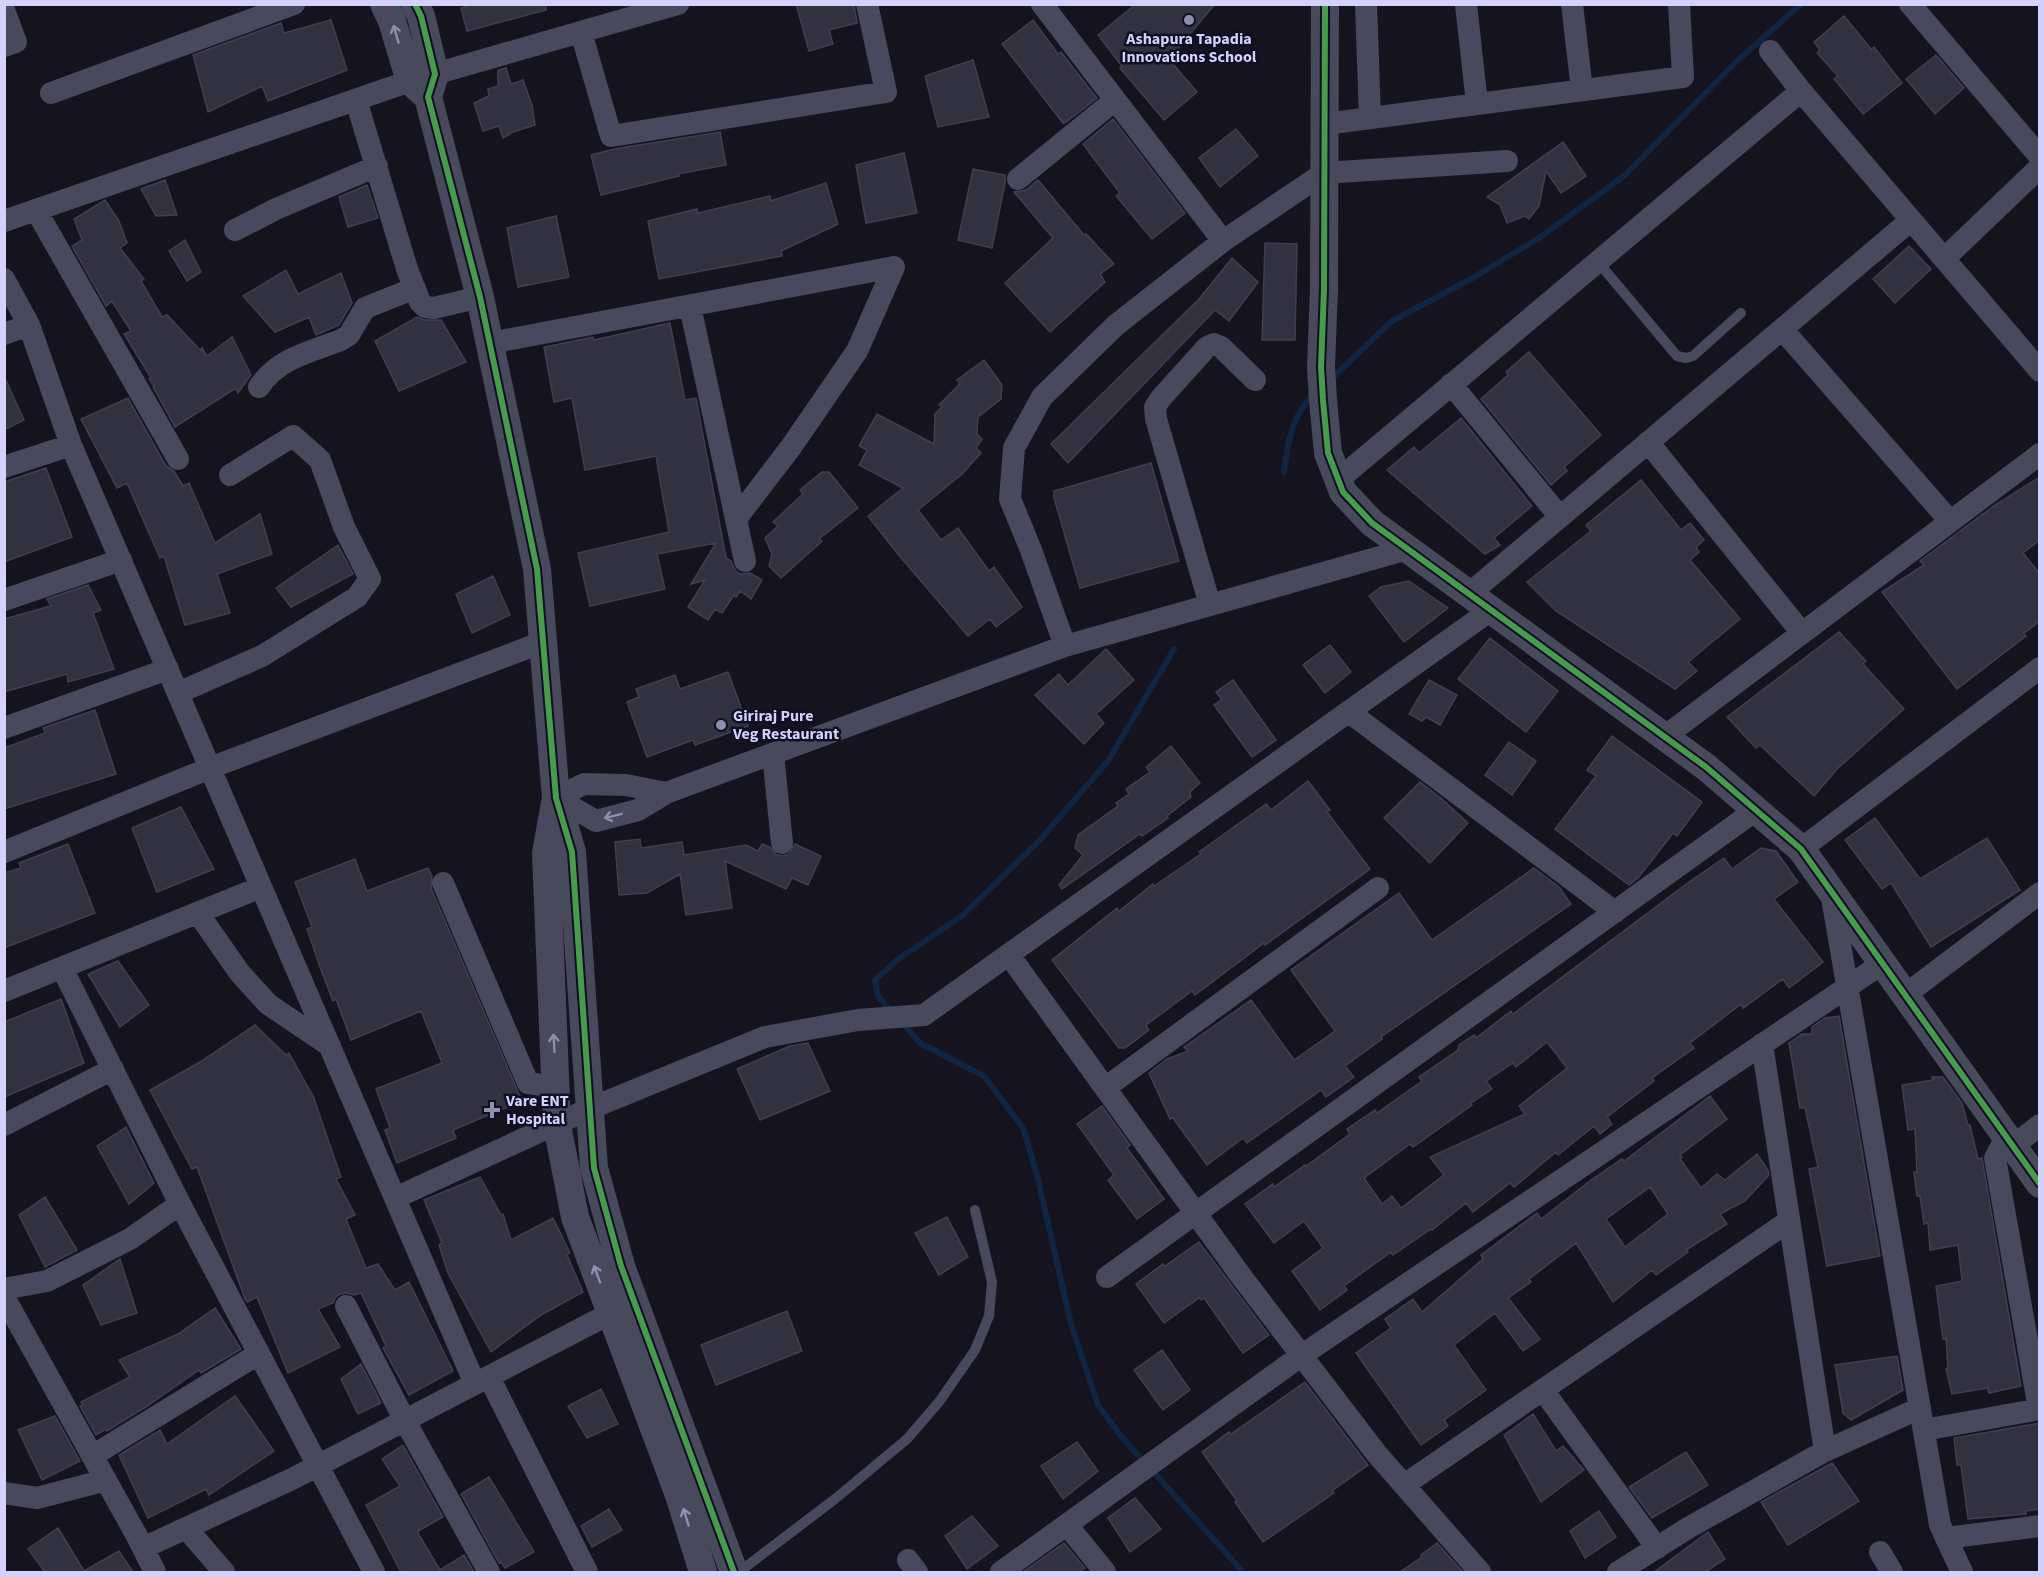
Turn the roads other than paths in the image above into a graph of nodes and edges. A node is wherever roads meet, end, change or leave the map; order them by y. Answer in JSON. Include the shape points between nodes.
{"nodes":[{"id":1,"x":294,"y":4,"type":"edge"},
{"id":2,"x":384,"y":4,"type":"edge"},
{"id":3,"x":415,"y":4,"type":"edge"},
{"id":4,"x":678,"y":4,"type":"edge"},
{"id":5,"x":867,"y":4,"type":"edge"},
{"id":6,"x":1042,"y":4,"type":"edge"},
{"id":7,"x":1325,"y":4,"type":"edge"},
{"id":8,"x":1366,"y":4,"type":"edge"},
{"id":9,"x":1466,"y":4,"type":"edge"},
{"id":10,"x":1572,"y":4,"type":"edge"},
{"id":11,"x":1679,"y":4,"type":"edge"},
{"id":12,"x":1910,"y":4,"type":"edge"},
{"id":13,"x":4,"y":10,"type":"edge"},
{"id":14,"x":581,"y":32,"type":"junction"},
{"id":15,"x":4,"y":46,"type":"edge"},
{"id":16,"x":1770,"y":51,"type":"dead end"},
{"id":17,"x":424,"y":84,"type":"junction"},
{"id":18,"x":1582,"y":90,"type":"junction"},
{"id":19,"x":1801,"y":91,"type":"junction"},
{"id":20,"x":51,"y":93,"type":"dead end"},
{"id":21,"x":356,"y":100,"type":"junction"},
{"id":22,"x":1115,"y":100,"type":"junction"},
{"id":23,"x":1477,"y":104,"type":"junction"},
{"id":24,"x":1370,"y":118,"type":"junction"},
{"id":25,"x":1325,"y":124,"type":"junction"},
{"id":26,"x":2040,"y":157,"type":"edge"},
{"id":27,"x":1507,"y":161,"type":"dead end"},
{"id":28,"x":377,"y":166,"type":"junction"},
{"id":29,"x":2040,"y":166,"type":"edge"},
{"id":30,"x":1324,"y":173,"type":"junction"},
{"id":31,"x":1018,"y":179,"type":"dead end"},
{"id":32,"x":36,"y":210,"type":"junction"},
{"id":33,"x":1911,"y":220,"type":"junction"},
{"id":34,"x":4,"y":221,"type":"edge"},
{"id":35,"x":235,"y":230,"type":"dead end"},
{"id":36,"x":1223,"y":241,"type":"junction"},
{"id":37,"x":1944,"y":259,"type":"junction"},
{"id":38,"x":1598,"y":262,"type":"junction"},
{"id":39,"x":4,"y":279,"type":"edge"},
{"id":40,"x":415,"y":288,"type":"junction"},
{"id":41,"x":480,"y":297,"type":"junction"},
{"id":42,"x":690,"y":306,"type":"junction"},
{"id":43,"x":1741,"y":313,"type":"dead end"},
{"id":44,"x":29,"y":325,"type":"junction"},
{"id":45,"x":1782,"y":329,"type":"junction"},
{"id":46,"x":4,"y":334,"type":"edge"},
{"id":47,"x":490,"y":343,"type":"junction"},
{"id":48,"x":2040,"y":370,"type":"edge"},
{"id":49,"x":1254,"y":380,"type":"dead end"},
{"id":50,"x":1451,"y":384,"type":"junction"},
{"id":51,"x":259,"y":387,"type":"dead end"},
{"id":52,"x":1648,"y":442,"type":"junction"},
{"id":53,"x":71,"y":445,"type":"junction"},
{"id":54,"x":2040,"y":454,"type":"edge"},
{"id":55,"x":178,"y":459,"type":"dead end"},
{"id":56,"x":4,"y":467,"type":"edge"},
{"id":57,"x":230,"y":475,"type":"dead end"},
{"id":58,"x":1338,"y":480,"type":"junction"},
{"id":59,"x":1560,"y":517,"type":"junction"},
{"id":60,"x":736,"y":519,"type":"junction"},
{"id":61,"x":1950,"y":521,"type":"junction"},
{"id":62,"x":1408,"y":549,"type":"junction"},
{"id":63,"x":121,"y":560,"type":"junction"},
{"id":64,"x":745,"y":561,"type":"dead end"},
{"id":65,"x":1469,"y":594,"type":"junction"},
{"id":66,"x":4,"y":600,"type":"edge"},
{"id":67,"x":1210,"y":605,"type":"junction"},
{"id":68,"x":1491,"y":610,"type":"junction"},
{"id":69,"x":1802,"y":633,"type":"junction"},
{"id":70,"x":543,"y":642,"type":"junction"},
{"id":71,"x":1065,"y":646,"type":"junction"},
{"id":72,"x":2040,"y":668,"type":"edge"},
{"id":73,"x":168,"y":669,"type":"junction"},
{"id":74,"x":178,"y":693,"type":"junction"},
{"id":75,"x":1349,"y":712,"type":"junction"},
{"id":76,"x":4,"y":728,"type":"edge"},
{"id":77,"x":1664,"y":737,"type":"junction"},
{"id":78,"x":773,"y":754,"type":"junction"},
{"id":79,"x":210,"y":768,"type":"junction"},
{"id":80,"x":666,"y":793,"type":"junction"},
{"id":81,"x":556,"y":798,"type":"junction"},
{"id":82,"x":1756,"y":810,"type":"junction"},
{"id":83,"x":782,"y":843,"type":"dead end"},
{"id":84,"x":1801,"y":849,"type":"junction"},
{"id":85,"x":4,"y":852,"type":"edge"},
{"id":86,"x":443,"y":884,"type":"dead end"},
{"id":87,"x":261,"y":887,"type":"junction"},
{"id":88,"x":1378,"y":888,"type":"dead end"},
{"id":89,"x":1830,"y":889,"type":"junction"},
{"id":90,"x":2040,"y":893,"type":"edge"},
{"id":91,"x":1615,"y":912,"type":"junction"},
{"id":92,"x":198,"y":913,"type":"junction"},
{"id":93,"x":1009,"y":955,"type":"junction"},
{"id":94,"x":1883,"y":963,"type":"junction"},
{"id":95,"x":62,"y":968,"type":"junction"},
{"id":96,"x":1847,"y":986,"type":"junction"},
{"id":97,"x":4,"y":991,"type":"edge"},
{"id":98,"x":1905,"y":995,"type":"junction"},
{"id":99,"x":1762,"y":1044,"type":"junction"},
{"id":100,"x":330,"y":1046,"type":"junction"},
{"id":101,"x":113,"y":1070,"type":"junction"},
{"id":102,"x":556,"y":1087,"type":"junction"},
{"id":103,"x":1105,"y":1088,"type":"junction"},
{"id":104,"x":589,"y":1109,"type":"junction"},
{"id":105,"x":4,"y":1125,"type":"edge"},
{"id":106,"x":557,"y":1125,"type":"junction"},
{"id":107,"x":2040,"y":1125,"type":"edge"},
{"id":108,"x":2010,"y":1142,"type":"junction"},
{"id":109,"x":2040,"y":1184,"type":"edge"},
{"id":110,"x":395,"y":1198,"type":"junction"},
{"id":111,"x":180,"y":1204,"type":"junction"},
{"id":112,"x":975,"y":1210,"type":"dead end"},
{"id":113,"x":1196,"y":1214,"type":"junction"},
{"id":114,"x":1789,"y":1221,"type":"junction"},
{"id":115,"x":1107,"y":1277,"type":"dead end"},
{"id":116,"x":4,"y":1289,"type":"edge"},
{"id":117,"x":4,"y":1298,"type":"edge"},
{"id":118,"x":346,"y":1306,"type":"dead end"},
{"id":119,"x":611,"y":1313,"type":"junction"},
{"id":120,"x":258,"y":1354,"type":"junction"},
{"id":121,"x":1302,"y":1355,"type":"junction"},
{"id":122,"x":482,"y":1381,"type":"junction"},
{"id":123,"x":1543,"y":1390,"type":"junction"},
{"id":124,"x":2039,"y":1409,"type":"edge"},
{"id":125,"x":1922,"y":1419,"type":"junction"},
{"id":126,"x":405,"y":1421,"type":"junction"},
{"id":127,"x":1825,"y":1451,"type":"junction"},
{"id":128,"x":92,"y":1456,"type":"junction"},
{"id":129,"x":316,"y":1467,"type":"junction"},
{"id":130,"x":106,"y":1480,"type":"junction"},
{"id":131,"x":1404,"y":1485,"type":"junction"},
{"id":132,"x":4,"y":1493,"type":"edge"},
{"id":133,"x":1067,"y":1525,"type":"junction"},
{"id":134,"x":2040,"y":1526,"type":"edge"},
{"id":135,"x":186,"y":1528,"type":"junction"},
{"id":136,"x":1946,"y":1538,"type":"junction"},
{"id":137,"x":143,"y":1548,"type":"junction"},
{"id":138,"x":1657,"y":1548,"type":"junction"},
{"id":139,"x":1881,"y":1552,"type":"dead end"},
{"id":140,"x":155,"y":1572,"type":"edge"},
{"id":141,"x":224,"y":1572,"type":"edge"},
{"id":142,"x":374,"y":1572,"type":"edge"},
{"id":143,"x":489,"y":1572,"type":"edge"},
{"id":144,"x":587,"y":1572,"type":"edge"},
{"id":145,"x":703,"y":1572,"type":"edge"},
{"id":146,"x":736,"y":1572,"type":"edge"},
{"id":147,"x":1001,"y":1572,"type":"edge"},
{"id":148,"x":1105,"y":1572,"type":"edge"},
{"id":149,"x":1480,"y":1572,"type":"edge"},
{"id":150,"x":1618,"y":1572,"type":"edge"},
{"id":151,"x":1892,"y":1572,"type":"edge"},
{"id":152,"x":1962,"y":1572,"type":"edge"}],
"edges":[{"from":1,"to":20,"type":"street"},
{"from":17,"to":2,"type":"street","one_way":true},
{"from":3,"to":17,"type":"street","via":[[420,16]]},
{"from":4,"to":14,"type":"street"},
{"from":5,"to":14,"type":"street","via":[[886,92],[611,136]]},
{"from":6,"to":22,"type":"street"},
{"from":7,"to":25,"type":"street"},
{"from":8,"to":24,"type":"street"},
{"from":9,"to":23,"type":"street"},
{"from":10,"to":18,"type":"street"},
{"from":11,"to":18,"type":"street","via":[[1683,77]]},
{"from":12,"to":26,"type":"street"},
{"from":13,"to":15,"type":"street","via":[[16,42]]},
{"from":14,"to":17,"type":"street"},
{"from":16,"to":19,"type":"street"},
{"from":17,"to":21,"type":"street"},
{"from":17,"to":41,"type":"street"},
{"from":18,"to":23,"type":"street"},
{"from":19,"to":33,"type":"street"},
{"from":19,"to":38,"type":"street"},
{"from":21,"to":28,"type":"street"},
{"from":21,"to":32,"type":"street"},
{"from":22,"to":31,"type":"street"},
{"from":22,"to":36,"type":"street"},
{"from":23,"to":24,"type":"street"},
{"from":24,"to":25,"type":"street"},
{"from":25,"to":30,"type":"street"},
{"from":27,"to":30,"type":"street"},
{"from":28,"to":35,"type":"street"},
{"from":28,"to":40,"type":"street"},
{"from":29,"to":37,"type":"street"},
{"from":30,"to":36,"type":"street"},
{"from":30,"to":58,"type":"street","via":[[1321,367],[1328,453]]},
{"from":32,"to":34,"type":"street"},
{"from":32,"to":55,"type":"street"},
{"from":33,"to":37,"type":"street"},
{"from":33,"to":45,"type":"street"},
{"from":36,"to":71,"type":"street","via":[[1116,325],[1042,397],[1014,448],[1010,499]]},
{"from":37,"to":48,"type":"street"},
{"from":38,"to":43,"type":"lane","via":[[1677,356],[1693,356]]},
{"from":38,"to":50,"type":"street"},
{"from":39,"to":44,"type":"street"},
{"from":40,"to":41,"type":"street","via":[[425,307]]},
{"from":40,"to":51,"type":"street","via":[[365,308],[341,340],[285,361]]},
{"from":41,"to":47,"type":"street"},
{"from":42,"to":47,"type":"street"},
{"from":42,"to":60,"type":"street"},
{"from":42,"to":60,"type":"street","via":[[894,267],[857,351]]},
{"from":44,"to":46,"type":"street"},
{"from":44,"to":53,"type":"street"},
{"from":45,"to":52,"type":"street"},
{"from":45,"to":61,"type":"street"},
{"from":47,"to":70,"type":"street","via":[[537,568]]},
{"from":49,"to":67,"type":"street","via":[[1214,344],[1207,347],[1155,407]]},
{"from":50,"to":58,"type":"street"},
{"from":50,"to":59,"type":"street"},
{"from":52,"to":59,"type":"street"},
{"from":52,"to":69,"type":"street"},
{"from":53,"to":56,"type":"street"},
{"from":53,"to":63,"type":"street"},
{"from":54,"to":61,"type":"street"},
{"from":57,"to":74,"type":"street","via":[[293,436],[320,460],[344,527],[370,579],[357,597],[262,656]]},
{"from":58,"to":62,"type":"street","via":[[1342,492],[1372,523]]},
{"from":59,"to":65,"type":"street"},
{"from":60,"to":64,"type":"street"},
{"from":61,"to":69,"type":"street"},
{"from":62,"to":65,"type":"street"},
{"from":62,"to":67,"type":"street"},
{"from":63,"to":66,"type":"street"},
{"from":63,"to":73,"type":"street"},
{"from":65,"to":68,"type":"street"},
{"from":67,"to":71,"type":"street"},
{"from":68,"to":75,"type":"street"},
{"from":68,"to":77,"type":"street"},
{"from":69,"to":77,"type":"street"},
{"from":70,"to":79,"type":"street"},
{"from":70,"to":81,"type":"street"},
{"from":71,"to":78,"type":"street"},
{"from":72,"to":84,"type":"street"},
{"from":73,"to":74,"type":"street"},
{"from":73,"to":76,"type":"street"},
{"from":74,"to":79,"type":"street"},
{"from":75,"to":91,"type":"street"},
{"from":75,"to":93,"type":"street"},
{"from":77,"to":82,"type":"street"},
{"from":78,"to":80,"type":"street"},
{"from":78,"to":83,"type":"street"},
{"from":79,"to":85,"type":"street"},
{"from":79,"to":87,"type":"street"},
{"from":80,"to":81,"type":"street","via":[[626,785],[584,784]]},
{"from":80,"to":81,"type":"street","one_way":true,"via":[[638,810],[596,821]]},
{"from":102,"to":81,"type":"street","one_way":true,"via":[[546,854]]},
{"from":81,"to":104,"type":"street","via":[[572,852]]},
{"from":82,"to":84,"type":"street"},
{"from":82,"to":91,"type":"street"},
{"from":84,"to":89,"type":"street"},
{"from":86,"to":102,"type":"street","via":[[528,1083]]},
{"from":87,"to":92,"type":"street"},
{"from":87,"to":100,"type":"street"},
{"from":88,"to":103,"type":"street"},
{"from":89,"to":94,"type":"street"},
{"from":89,"to":96,"type":"street"},
{"from":90,"to":98,"type":"street"},
{"from":91,"to":113,"type":"street"},
{"from":92,"to":95,"type":"street"},
{"from":92,"to":100,"type":"street","via":[[267,1004]]},
{"from":93,"to":103,"type":"street"},
{"from":93,"to":104,"type":"street","via":[[924,1015],[858,1020],[765,1037]]},
{"from":94,"to":96,"type":"street"},
{"from":94,"to":98,"type":"street"},
{"from":95,"to":97,"type":"street"},
{"from":95,"to":101,"type":"street"},
{"from":96,"to":99,"type":"street"},
{"from":96,"to":125,"type":"street"},
{"from":98,"to":108,"type":"street"},
{"from":99,"to":114,"type":"street"},
{"from":99,"to":121,"type":"street"},
{"from":100,"to":110,"type":"street"},
{"from":101,"to":105,"type":"street"},
{"from":101,"to":111,"type":"street"},
{"from":102,"to":106,"type":"street"},
{"from":103,"to":113,"type":"street"},
{"from":104,"to":106,"type":"street"},
{"from":104,"to":146,"type":"street","via":[[594,1168],[621,1266]]},
{"from":106,"to":110,"type":"street"},
{"from":119,"to":106,"type":"street","one_way":true,"via":[[575,1217]]},
{"from":107,"to":108,"type":"street"},
{"from":108,"to":109,"type":"street"},
{"from":108,"to":124,"type":"street","via":[[1995,1158]]},
{"from":110,"to":122,"type":"street"},
{"from":111,"to":116,"type":"street","via":[[130,1239],[47,1281]]},
{"from":111,"to":120,"type":"street"},
{"from":112,"to":146,"type":"lane","via":[[992,1282],[989,1316],[975,1350],[907,1439],[835,1499]]},
{"from":113,"to":115,"type":"street"},
{"from":113,"to":121,"type":"street"},
{"from":114,"to":123,"type":"street"},
{"from":114,"to":127,"type":"street"},
{"from":117,"to":128,"type":"street"},
{"from":118,"to":126,"type":"street"},
{"from":119,"to":122,"type":"street"},
{"from":145,"to":119,"type":"street","one_way":true,"via":[[679,1495]]},
{"from":120,"to":128,"type":"street"},
{"from":120,"to":129,"type":"street"},
{"from":121,"to":131,"type":"street"},
{"from":121,"to":133,"type":"street"},
{"from":122,"to":126,"type":"street"},
{"from":122,"to":144,"type":"street"},
{"from":123,"to":131,"type":"street"},
{"from":123,"to":138,"type":"street"},
{"from":124,"to":125,"type":"street"},
{"from":125,"to":127,"type":"street"},
{"from":125,"to":136,"type":"street","via":[[1940,1525]]},
{"from":126,"to":129,"type":"street"},
{"from":126,"to":143,"type":"street"},
{"from":127,"to":138,"type":"street"},
{"from":128,"to":130,"type":"street"},
{"from":129,"to":135,"type":"street"},
{"from":129,"to":142,"type":"street"},
{"from":130,"to":132,"type":"street","via":[[37,1498]]},
{"from":130,"to":137,"type":"street"},
{"from":131,"to":149,"type":"street"},
{"from":133,"to":147,"type":"street"},
{"from":133,"to":148,"type":"street"},
{"from":134,"to":136,"type":"street"},
{"from":135,"to":137,"type":"street"},
{"from":135,"to":141,"type":"street"},
{"from":136,"to":152,"type":"street"},
{"from":137,"to":140,"type":"street"},
{"from":138,"to":150,"type":"street"},
{"from":139,"to":151,"type":"street"}]}
